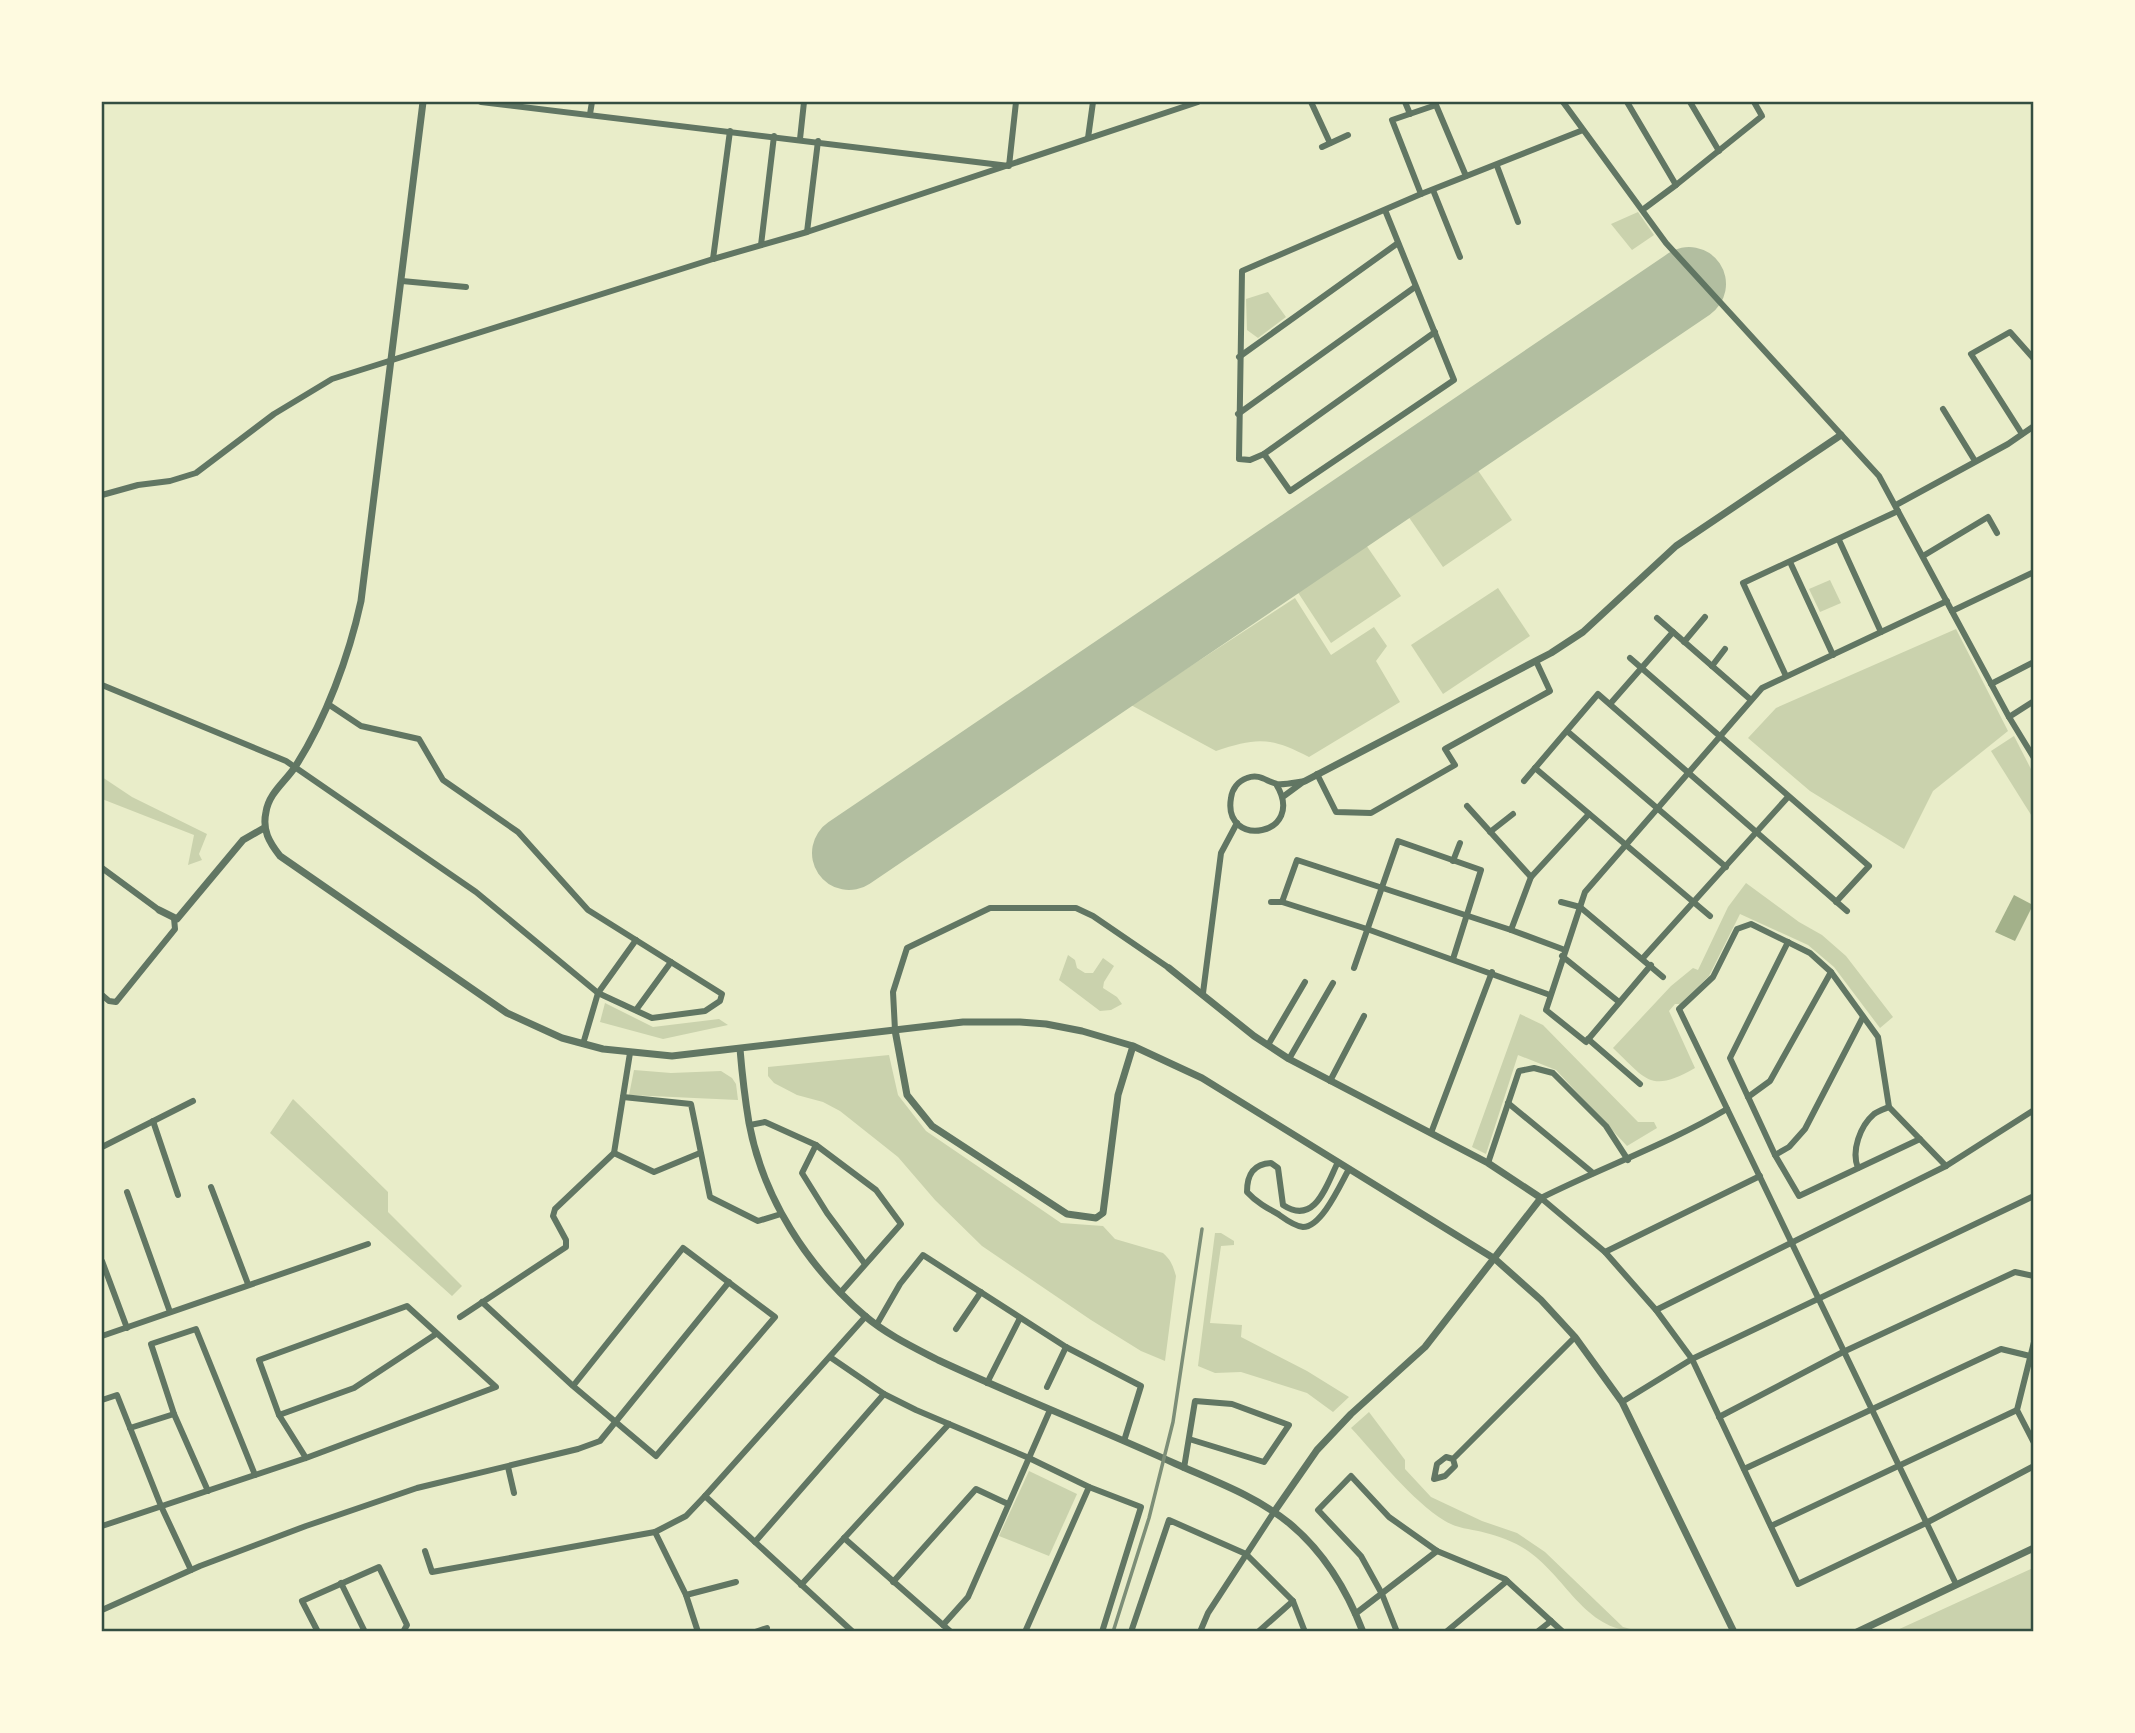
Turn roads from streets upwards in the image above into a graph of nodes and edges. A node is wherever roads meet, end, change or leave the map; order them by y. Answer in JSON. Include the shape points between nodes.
{"nodes":[{"id":1,"x":423,"y":102,"type":"edge"},
{"id":2,"x":481,"y":102,"type":"edge"},
{"id":3,"x":592,"y":102,"type":"edge"},
{"id":4,"x":804,"y":102,"type":"edge"},
{"id":5,"x":1016,"y":102,"type":"edge"},
{"id":6,"x":1093,"y":102,"type":"edge"},
{"id":7,"x":1198,"y":102,"type":"edge"},
{"id":8,"x":1311,"y":102,"type":"edge"},
{"id":9,"x":1405,"y":102,"type":"edge"},
{"id":10,"x":1563,"y":102,"type":"edge"},
{"id":11,"x":1628,"y":102,"type":"edge"},
{"id":12,"x":1690,"y":102,"type":"edge"},
{"id":13,"x":1754,"y":102,"type":"edge"},
{"id":14,"x":508,"y":103,"type":"edge"},
{"id":15,"x":1175,"y":105,"type":"edge"},
{"id":16,"x":590,"y":114,"type":"junction"},
{"id":17,"x":1410,"y":114,"type":"junction"},
{"id":18,"x":1583,"y":130,"type":"junction"},
{"id":19,"x":730,"y":131,"type":"junction"},
{"id":20,"x":1348,"y":135,"type":"dead end"},
{"id":21,"x":774,"y":136,"type":"junction"},
{"id":22,"x":1088,"y":138,"type":"junction"},
{"id":23,"x":800,"y":139,"type":"junction"},
{"id":24,"x":818,"y":141,"type":"junction"},
{"id":25,"x":1330,"y":143,"type":"junction"},
{"id":26,"x":1322,"y":147,"type":"dead end"},
{"id":27,"x":1719,"y":151,"type":"junction"},
{"id":28,"x":1009,"y":166,"type":"junction"},
{"id":29,"x":1497,"y":166,"type":"junction"},
{"id":30,"x":1466,"y":176,"type":"junction"},
{"id":31,"x":1676,"y":185,"type":"junction"},
{"id":32,"x":1433,"y":190,"type":"junction"},
{"id":33,"x":1421,"y":194,"type":"junction"},
{"id":34,"x":1646,"y":208,"type":"dead end"},
{"id":35,"x":1385,"y":210,"type":"junction"},
{"id":36,"x":1518,"y":222,"type":"dead end"},
{"id":37,"x":807,"y":232,"type":"junction"},
{"id":38,"x":1398,"y":243,"type":"junction"},
{"id":39,"x":761,"y":245,"type":"junction"},
{"id":40,"x":1460,"y":257,"type":"dead end"},
{"id":41,"x":713,"y":259,"type":"junction"},
{"id":42,"x":402,"y":281,"type":"junction"},
{"id":43,"x":466,"y":287,"type":"dead end"},
{"id":44,"x":1415,"y":287,"type":"junction"},
{"id":45,"x":1435,"y":332,"type":"junction"},
{"id":46,"x":1239,"y":357,"type":"junction"},
{"id":47,"x":2034,"y":359,"type":"edge"},
{"id":48,"x":392,"y":360,"type":"junction"},
{"id":49,"x":1943,"y":409,"type":"dead end"},
{"id":50,"x":1238,"y":414,"type":"junction"},
{"id":51,"x":2034,"y":426,"type":"edge"},
{"id":52,"x":2022,"y":434,"type":"junction"},
{"id":53,"x":1841,"y":435,"type":"junction"},
{"id":54,"x":1264,"y":454,"type":"junction"},
{"id":55,"x":1975,"y":461,"type":"junction"},
{"id":56,"x":102,"y":495,"type":"edge"},
{"id":57,"x":1897,"y":508,"type":"junction"},
{"id":58,"x":1997,"y":533,"type":"dead end"},
{"id":59,"x":1839,"y":540,"type":"junction"},
{"id":60,"x":1923,"y":556,"type":"junction"},
{"id":61,"x":1790,"y":562,"type":"junction"},
{"id":62,"x":2034,"y":572,"type":"edge"},
{"id":63,"x":1947,"y":601,"type":"junction"},
{"id":64,"x":1952,"y":611,"type":"junction"},
{"id":65,"x":1706,"y":617,"type":"dead end"},
{"id":66,"x":1657,"y":618,"type":"dead end"},
{"id":67,"x":1673,"y":632,"type":"junction"},
{"id":68,"x":1881,"y":632,"type":"junction"},
{"id":69,"x":1684,"y":642,"type":"junction"},
{"id":70,"x":1725,"y":649,"type":"dead end"},
{"id":71,"x":1833,"y":655,"type":"junction"},
{"id":72,"x":1630,"y":658,"type":"dead end"},
{"id":73,"x":1536,"y":661,"type":"junction"},
{"id":74,"x":2034,"y":662,"type":"edge"},
{"id":75,"x":1712,"y":666,"type":"junction"},
{"id":76,"x":1641,"y":668,"type":"junction"},
{"id":77,"x":1786,"y":676,"type":"junction"},
{"id":78,"x":1991,"y":684,"type":"junction"},
{"id":79,"x":102,"y":685,"type":"edge"},
{"id":80,"x":1751,"y":700,"type":"junction"},
{"id":81,"x":2034,"y":701,"type":"edge"},
{"id":82,"x":328,"y":704,"type":"junction"},
{"id":83,"x":1610,"y":704,"type":"junction"},
{"id":84,"x":2009,"y":717,"type":"junction"},
{"id":85,"x":1567,"y":731,"type":"junction"},
{"id":86,"x":1720,"y":736,"type":"junction"},
{"id":87,"x":2034,"y":758,"type":"edge"},
{"id":88,"x":295,"y":767,"type":"junction"},
{"id":89,"x":1535,"y":768,"type":"junction"},
{"id":90,"x":1688,"y":773,"type":"junction"},
{"id":91,"x":1317,"y":774,"type":"junction"},
{"id":92,"x":1305,"y":781,"type":"junction"},
{"id":93,"x":1524,"y":781,"type":"dead end"},
{"id":94,"x":1276,"y":784,"type":"junction"},
{"id":95,"x":1284,"y":796,"type":"junction"},
{"id":96,"x":1788,"y":797,"type":"junction"},
{"id":97,"x":1467,"y":806,"type":"dead end"},
{"id":98,"x":1657,"y":808,"type":"junction"},
{"id":99,"x":1513,"y":814,"type":"dead end"},
{"id":100,"x":1589,"y":814,"type":"junction"},
{"id":101,"x":1237,"y":823,"type":"junction"},
{"id":102,"x":264,"y":828,"type":"junction"},
{"id":103,"x":1756,"y":831,"type":"junction"},
{"id":104,"x":1490,"y":832,"type":"junction"},
{"id":105,"x":1460,"y":843,"type":"dead end"},
{"id":106,"x":1625,"y":846,"type":"junction"},
{"id":107,"x":1453,"y":861,"type":"junction"},
{"id":108,"x":1726,"y":867,"type":"junction"},
{"id":109,"x":102,"y":868,"type":"edge"},
{"id":110,"x":1531,"y":877,"type":"junction"},
{"id":111,"x":1381,"y":888,"type":"junction"},
{"id":112,"x":1270,"y":901,"type":"dead end"},
{"id":113,"x":1282,"y":902,"type":"junction"},
{"id":114,"x":1561,"y":902,"type":"dead end"},
{"id":115,"x":1836,"y":902,"type":"junction"},
{"id":116,"x":1694,"y":903,"type":"junction"},
{"id":117,"x":1580,"y":907,"type":"junction"},
{"id":118,"x":159,"y":910,"type":"joint"},
{"id":119,"x":1847,"y":911,"type":"dead end"},
{"id":120,"x":178,"y":916,"type":"junction"},
{"id":121,"x":1467,"y":916,"type":"junction"},
{"id":122,"x":1710,"y":916,"type":"dead end"},
{"id":123,"x":1367,"y":929,"type":"junction"},
{"id":124,"x":1511,"y":930,"type":"junction"},
{"id":125,"x":636,"y":940,"type":"junction"},
{"id":126,"x":1788,"y":943,"type":"junction"},
{"id":127,"x":1564,"y":953,"type":"junction"},
{"id":128,"x":1643,"y":958,"type":"junction"},
{"id":129,"x":1453,"y":959,"type":"junction"},
{"id":130,"x":671,"y":962,"type":"junction"},
{"id":131,"x":1651,"y":965,"type":"junction"},
{"id":132,"x":1169,"y":968,"type":"joint"},
{"id":133,"x":1354,"y":968,"type":"dead end"},
{"id":134,"x":1492,"y":972,"type":"junction"},
{"id":135,"x":1831,"y":972,"type":"junction"},
{"id":136,"x":1663,"y":977,"type":"dead end"},
{"id":137,"x":1305,"y":982,"type":"dead end"},
{"id":138,"x":1333,"y":983,"type":"dead end"},
{"id":139,"x":598,"y":993,"type":"junction"},
{"id":140,"x":1203,"y":993,"type":"junction"},
{"id":141,"x":102,"y":995,"type":"edge"},
{"id":142,"x":1550,"y":995,"type":"junction"},
{"id":143,"x":1619,"y":1002,"type":"junction"},
{"id":144,"x":636,"y":1010,"type":"junction"},
{"id":145,"x":1364,"y":1016,"type":"dead end"},
{"id":146,"x":1863,"y":1017,"type":"junction"},
{"id":147,"x":895,"y":1030,"type":"junction"},
{"id":148,"x":1588,"y":1039,"type":"junction"},
{"id":149,"x":583,"y":1044,"type":"junction"},
{"id":150,"x":1268,"y":1045,"type":"junction"},
{"id":151,"x":1133,"y":1046,"type":"junction"},
{"id":152,"x":740,"y":1049,"type":"junction"},
{"id":153,"x":630,"y":1053,"type":"junction"},
{"id":154,"x":1289,"y":1059,"type":"junction"},
{"id":155,"x":1330,"y":1081,"type":"junction"},
{"id":156,"x":1640,"y":1084,"type":"dead end"},
{"id":157,"x":623,"y":1097,"type":"junction"},
{"id":158,"x":1748,"y":1097,"type":"junction"},
{"id":159,"x":192,"y":1101,"type":"dead end"},
{"id":160,"x":1508,"y":1103,"type":"junction"},
{"id":161,"x":1889,"y":1107,"type":"junction"},
{"id":162,"x":1727,"y":1109,"type":"junction"},
{"id":163,"x":2034,"y":1110,"type":"edge"},
{"id":164,"x":153,"y":1121,"type":"junction"},
{"id":165,"x":750,"y":1125,"type":"junction"},
{"id":166,"x":1431,"y":1133,"type":"junction"},
{"id":167,"x":1920,"y":1139,"type":"junction"},
{"id":168,"x":816,"y":1145,"type":"junction"},
{"id":169,"x":102,"y":1147,"type":"edge"},
{"id":170,"x":614,"y":1153,"type":"junction"},
{"id":171,"x":700,"y":1153,"type":"junction"},
{"id":172,"x":1775,"y":1154,"type":"junction"},
{"id":173,"x":1628,"y":1160,"type":"junction"},
{"id":174,"x":1338,"y":1162,"type":"junction"},
{"id":175,"x":1489,"y":1163,"type":"junction"},
{"id":176,"x":1946,"y":1166,"type":"junction"},
{"id":177,"x":1349,"y":1168,"type":"junction"},
{"id":178,"x":1858,"y":1168,"type":"junction"},
{"id":179,"x":1593,"y":1173,"type":"junction"},
{"id":180,"x":1760,"y":1176,"type":"junction"},
{"id":181,"x":211,"y":1187,"type":"dead end"},
{"id":182,"x":127,"y":1192,"type":"dead end"},
{"id":183,"x":178,"y":1195,"type":"dead end"},
{"id":184,"x":2034,"y":1196,"type":"edge"},
{"id":185,"x":1541,"y":1198,"type":"junction"},
{"id":186,"x":781,"y":1214,"type":"junction"},
{"id":187,"x":1791,"y":1242,"type":"junction"},
{"id":188,"x":368,"y":1244,"type":"dead end"},
{"id":189,"x":1605,"y":1252,"type":"junction"},
{"id":190,"x":1495,"y":1259,"type":"junction"},
{"id":191,"x":102,"y":1261,"type":"edge"},
{"id":192,"x":865,"y":1264,"type":"junction"},
{"id":193,"x":2034,"y":1276,"type":"edge"},
{"id":194,"x":729,"y":1282,"type":"junction"},
{"id":195,"x":248,"y":1284,"type":"junction"},
{"id":196,"x":841,"y":1292,"type":"junction"},
{"id":197,"x":981,"y":1292,"type":"junction"},
{"id":198,"x":1819,"y":1299,"type":"junction"},
{"id":199,"x":482,"y":1302,"type":"junction"},
{"id":200,"x":1657,"y":1310,"type":"junction"},
{"id":201,"x":170,"y":1312,"type":"junction"},
{"id":202,"x":866,"y":1316,"type":"junction"},
{"id":203,"x":460,"y":1317,"type":"dead end"},
{"id":204,"x":1020,"y":1318,"type":"junction"},
{"id":205,"x":877,"y":1324,"type":"junction"},
{"id":206,"x":127,"y":1328,"type":"junction"},
{"id":207,"x":956,"y":1329,"type":"dead end"},
{"id":208,"x":436,"y":1334,"type":"junction"},
{"id":209,"x":102,"y":1336,"type":"edge"},
{"id":210,"x":1575,"y":1337,"type":"junction"},
{"id":211,"x":2034,"y":1342,"type":"edge"},
{"id":212,"x":1066,"y":1347,"type":"junction"},
{"id":213,"x":1843,"y":1352,"type":"junction"},
{"id":214,"x":2030,"y":1356,"type":"junction"},
{"id":215,"x":830,"y":1357,"type":"junction"},
{"id":216,"x":1692,"y":1359,"type":"junction"},
{"id":217,"x":987,"y":1383,"type":"junction"},
{"id":218,"x":573,"y":1386,"type":"junction"},
{"id":219,"x":1047,"y":1387,"type":"dead end"},
{"id":220,"x":884,"y":1395,"type":"junction"},
{"id":221,"x":102,"y":1400,"type":"edge"},
{"id":222,"x":1622,"y":1402,"type":"junction"},
{"id":223,"x":1871,"y":1408,"type":"junction"},
{"id":224,"x":1050,"y":1410,"type":"junction"},
{"id":225,"x":2017,"y":1410,"type":"junction"},
{"id":226,"x":174,"y":1414,"type":"junction"},
{"id":227,"x":279,"y":1415,"type":"junction"},
{"id":228,"x":1719,"y":1417,"type":"junction"},
{"id":229,"x":616,"y":1421,"type":"junction"},
{"id":230,"x":949,"y":1424,"type":"junction"},
{"id":231,"x":130,"y":1428,"type":"junction"},
{"id":232,"x":1189,"y":1439,"type":"junction"},
{"id":233,"x":1124,"y":1441,"type":"junction"},
{"id":234,"x":2034,"y":1443,"type":"edge"},
{"id":235,"x":306,"y":1458,"type":"junction"},
{"id":236,"x":1028,"y":1458,"type":"junction"},
{"id":237,"x":1453,"y":1459,"type":"dead end"},
{"id":238,"x":1898,"y":1465,"type":"junction"},
{"id":239,"x":2034,"y":1466,"type":"edge"},
{"id":240,"x":508,"y":1467,"type":"junction"},
{"id":241,"x":1184,"y":1468,"type":"junction"},
{"id":242,"x":1744,"y":1469,"type":"junction"},
{"id":243,"x":255,"y":1475,"type":"junction"},
{"id":244,"x":1089,"y":1487,"type":"junction"},
{"id":245,"x":208,"y":1491,"type":"junction"},
{"id":246,"x":514,"y":1493,"type":"dead end"},
{"id":247,"x":705,"y":1496,"type":"junction"},
{"id":248,"x":1008,"y":1504,"type":"junction"},
{"id":249,"x":161,"y":1506,"type":"junction"},
{"id":250,"x":1274,"y":1512,"type":"junction"},
{"id":251,"x":1926,"y":1523,"type":"junction"},
{"id":252,"x":1771,"y":1526,"type":"junction"},
{"id":253,"x":102,"y":1527,"type":"edge"},
{"id":254,"x":655,"y":1532,"type":"junction"},
{"id":255,"x":844,"y":1538,"type":"junction"},
{"id":256,"x":755,"y":1542,"type":"junction"},
{"id":257,"x":2034,"y":1548,"type":"edge"},
{"id":258,"x":425,"y":1551,"type":"dead end"},
{"id":259,"x":1437,"y":1551,"type":"junction"},
{"id":260,"x":1247,"y":1554,"type":"junction"},
{"id":261,"x":191,"y":1570,"type":"junction"},
{"id":262,"x":1507,"y":1581,"type":"junction"},
{"id":263,"x":736,"y":1582,"type":"dead end"},
{"id":264,"x":893,"y":1582,"type":"junction"},
{"id":265,"x":341,"y":1584,"type":"junction"},
{"id":266,"x":1956,"y":1584,"type":"junction"},
{"id":267,"x":802,"y":1585,"type":"junction"},
{"id":268,"x":1382,"y":1594,"type":"junction"},
{"id":269,"x":686,"y":1595,"type":"junction"},
{"id":270,"x":1293,"y":1601,"type":"junction"},
{"id":271,"x":102,"y":1610,"type":"edge"},
{"id":272,"x":1355,"y":1614,"type":"junction"},
{"id":273,"x":1551,"y":1620,"type":"junction"},
{"id":274,"x":943,"y":1625,"type":"junction"},
{"id":275,"x":767,"y":1628,"type":"dead end"},
{"id":276,"x":318,"y":1632,"type":"edge"},
{"id":277,"x":365,"y":1632,"type":"edge"},
{"id":278,"x":403,"y":1632,"type":"edge"},
{"id":279,"x":698,"y":1632,"type":"edge"},
{"id":280,"x":755,"y":1632,"type":"edge"},
{"id":281,"x":853,"y":1632,"type":"edge"},
{"id":282,"x":951,"y":1632,"type":"edge"},
{"id":283,"x":1025,"y":1632,"type":"edge"},
{"id":284,"x":1102,"y":1632,"type":"edge"},
{"id":285,"x":1131,"y":1632,"type":"edge"},
{"id":286,"x":1200,"y":1632,"type":"edge"},
{"id":287,"x":1258,"y":1632,"type":"edge"},
{"id":288,"x":1306,"y":1632,"type":"edge"},
{"id":289,"x":1363,"y":1632,"type":"edge"},
{"id":290,"x":1397,"y":1632,"type":"edge"},
{"id":291,"x":1446,"y":1632,"type":"edge"},
{"id":292,"x":1537,"y":1632,"type":"edge"},
{"id":293,"x":1563,"y":1632,"type":"edge"},
{"id":294,"x":1734,"y":1632,"type":"edge"},
{"id":295,"x":1857,"y":1632,"type":"edge"}],
"edges":[{"from":1,"to":42,"type":"street"},
{"from":2,"to":14,"type":"street"},
{"from":3,"to":16,"type":"street"},
{"from":4,"to":23,"type":"street"},
{"from":5,"to":28,"type":"street"},
{"from":6,"to":22,"type":"street"},
{"from":7,"to":15,"type":"street"},
{"from":8,"to":25,"type":"street"},
{"from":9,"to":17,"type":"street"},
{"from":10,"to":18,"type":"street"},
{"from":11,"to":31,"type":"street"},
{"from":12,"to":27,"type":"street"},
{"from":13,"to":27,"type":"street","via":[[1762,116]]},
{"from":14,"to":16,"type":"street"},
{"from":15,"to":22,"type":"street"},
{"from":16,"to":19,"type":"street"},
{"from":17,"to":30,"type":"street","via":[[1436,105]]},
{"from":17,"to":33,"type":"street","via":[[1392,120]]},
{"from":18,"to":29,"type":"street"},
{"from":18,"to":53,"type":"street","via":[[1666,243]]},
{"from":19,"to":21,"type":"street"},
{"from":19,"to":41,"type":"street"},
{"from":20,"to":25,"type":"street"},
{"from":21,"to":23,"type":"street"},
{"from":21,"to":39,"type":"street"},
{"from":22,"to":28,"type":"street"},
{"from":23,"to":24,"type":"street"},
{"from":24,"to":28,"type":"street"},
{"from":24,"to":37,"type":"street"},
{"from":25,"to":26,"type":"street"},
{"from":27,"to":31,"type":"street"},
{"from":28,"to":37,"type":"street"},
{"from":29,"to":30,"type":"street"},
{"from":29,"to":36,"type":"street"},
{"from":30,"to":32,"type":"street"},
{"from":31,"to":34,"type":"street"},
{"from":32,"to":33,"type":"street"},
{"from":32,"to":40,"type":"street"},
{"from":33,"to":35,"type":"street"},
{"from":35,"to":38,"type":"street"},
{"from":35,"to":46,"type":"street","via":[[1242,271]]},
{"from":37,"to":39,"type":"street"},
{"from":38,"to":44,"type":"street"},
{"from":38,"to":46,"type":"street"},
{"from":39,"to":41,"type":"street"},
{"from":41,"to":48,"type":"street"},
{"from":42,"to":43,"type":"street"},
{"from":42,"to":48,"type":"street"},
{"from":44,"to":45,"type":"street"},
{"from":44,"to":50,"type":"street"},
{"from":45,"to":54,"type":"street"},
{"from":45,"to":54,"type":"street","via":[[1454,380],[1290,491]]},
{"from":46,"to":50,"type":"street"},
{"from":47,"to":52,"type":"street","via":[[2010,332],[1971,355]]},
{"from":48,"to":56,"type":"street","via":[[332,379],[274,414],[196,473]]},
{"from":48,"to":82,"type":"street","via":[[361,601]]},
{"from":49,"to":55,"type":"street"},
{"from":50,"to":54,"type":"street","via":[[1239,459]]},
{"from":51,"to":52,"type":"street"},
{"from":52,"to":55,"type":"street"},
{"from":53,"to":57,"type":"street","via":[[1879,476]]},
{"from":53,"to":73,"type":"street","via":[[1676,546],[1583,632]]},
{"from":55,"to":57,"type":"street"},
{"from":57,"to":59,"type":"street"},
{"from":57,"to":60,"type":"street"},
{"from":58,"to":60,"type":"street","via":[[1988,517]]},
{"from":59,"to":61,"type":"street"},
{"from":59,"to":68,"type":"street"},
{"from":60,"to":63,"type":"street"},
{"from":61,"to":71,"type":"street"},
{"from":61,"to":77,"type":"street","via":[[1743,583]]},
{"from":62,"to":64,"type":"street"},
{"from":63,"to":64,"type":"street"},
{"from":63,"to":68,"type":"street"},
{"from":64,"to":78,"type":"street"},
{"from":65,"to":69,"type":"street"},
{"from":66,"to":67,"type":"street"},
{"from":67,"to":69,"type":"street"},
{"from":67,"to":76,"type":"street"},
{"from":68,"to":71,"type":"street"},
{"from":69,"to":75,"type":"street"},
{"from":70,"to":75,"type":"street"},
{"from":71,"to":77,"type":"street"},
{"from":72,"to":76,"type":"street"},
{"from":73,"to":91,"type":"street"},
{"from":73,"to":91,"type":"street","via":[[1550,691],[1445,749],[1455,765],[1371,813],[1336,812]]},
{"from":74,"to":78,"type":"street"},
{"from":75,"to":80,"type":"street"},
{"from":76,"to":83,"type":"street"},
{"from":76,"to":86,"type":"street"},
{"from":77,"to":80,"type":"street","via":[[1762,688]]},
{"from":78,"to":84,"type":"street"},
{"from":79,"to":88,"type":"street"},
{"from":80,"to":86,"type":"street"},
{"from":81,"to":84,"type":"street"},
{"from":82,"to":88,"type":"street"},
{"from":82,"to":125,"type":"street","via":[[361,726],[419,739],[443,780],[518,832],[589,910]]},
{"from":83,"to":85,"type":"street","via":[[1598,694]]},
{"from":83,"to":90,"type":"street"},
{"from":84,"to":87,"type":"street"},
{"from":85,"to":89,"type":"street"},
{"from":85,"to":98,"type":"street"},
{"from":86,"to":90,"type":"street"},
{"from":86,"to":96,"type":"street"},
{"from":88,"to":102,"type":"street","via":[[267,806]]},
{"from":88,"to":139,"type":"street","via":[[476,892]]},
{"from":89,"to":93,"type":"street"},
{"from":89,"to":100,"type":"street"},
{"from":90,"to":98,"type":"street"},
{"from":90,"to":103,"type":"street"},
{"from":91,"to":92,"type":"street"},
{"from":92,"to":94,"type":"street"},
{"from":92,"to":95,"type":"street"},
{"from":94,"to":95,"type":"street"},
{"from":94,"to":101,"type":"street","via":[[1261,776],[1240,781],[1230,804]]},
{"from":95,"to":101,"type":"street","via":[[1281,816],[1266,830],[1251,832]]},
{"from":96,"to":103,"type":"street"},
{"from":96,"to":115,"type":"street","via":[[1869,866]]},
{"from":97,"to":104,"type":"street"},
{"from":98,"to":106,"type":"street"},
{"from":98,"to":108,"type":"street"},
{"from":99,"to":104,"type":"street"},
{"from":100,"to":106,"type":"street"},
{"from":100,"to":110,"type":"street"},
{"from":101,"to":140,"type":"street","via":[[1221,853]]},
{"from":102,"to":120,"type":"street","via":[[243,840]]},
{"from":102,"to":149,"type":"street","via":[[274,849],[290,865],[485,999],[541,1030]]},
{"from":103,"to":108,"type":"street"},
{"from":103,"to":115,"type":"street"},
{"from":104,"to":110,"type":"street"},
{"from":105,"to":107,"type":"street"},
{"from":106,"to":116,"type":"street"},
{"from":106,"to":117,"type":"street","via":[[1585,892]]},
{"from":107,"to":111,"type":"street","via":[[1398,841]]},
{"from":107,"to":121,"type":"street","via":[[1481,870]]},
{"from":108,"to":116,"type":"street"},
{"from":109,"to":118,"type":"street"},
{"from":110,"to":124,"type":"street"},
{"from":111,"to":113,"type":"street","via":[[1297,860]]},
{"from":111,"to":121,"type":"street"},
{"from":111,"to":123,"type":"street"},
{"from":112,"to":113,"type":"street"},
{"from":113,"to":123,"type":"street"},
{"from":114,"to":117,"type":"street"},
{"from":115,"to":119,"type":"street"},
{"from":116,"to":122,"type":"street"},
{"from":116,"to":128,"type":"street"},
{"from":117,"to":127,"type":"street"},
{"from":117,"to":128,"type":"street"},
{"from":118,"to":120,"type":"street"},
{"from":120,"to":141,"type":"street","via":[[175,929],[116,1002]]},
{"from":121,"to":124,"type":"street"},
{"from":121,"to":129,"type":"street"},
{"from":123,"to":129,"type":"street"},
{"from":123,"to":133,"type":"street"},
{"from":124,"to":127,"type":"street"},
{"from":125,"to":130,"type":"street"},
{"from":125,"to":139,"type":"street"},
{"from":126,"to":135,"type":"street","via":[[1810,953]]},
{"from":126,"to":158,"type":"street","via":[[1730,1058]]},
{"from":126,"to":162,"type":"street","via":[[1751,924],[1737,929],[1713,977],[1679,1009]]},
{"from":127,"to":142,"type":"street"},
{"from":127,"to":143,"type":"street"},
{"from":128,"to":131,"type":"street"},
{"from":129,"to":134,"type":"street"},
{"from":130,"to":144,"type":"street"},
{"from":130,"to":144,"type":"street","via":[[722,995],[720,1000],[705,1011],[652,1018]]},
{"from":131,"to":136,"type":"street"},
{"from":131,"to":143,"type":"street"},
{"from":132,"to":140,"type":"street"},
{"from":132,"to":147,"type":"street","via":[[1076,908],[990,908],[907,948],[893,992]]},
{"from":134,"to":142,"type":"street"},
{"from":134,"to":166,"type":"street"},
{"from":135,"to":146,"type":"street"},
{"from":135,"to":158,"type":"street","via":[[1770,1081]]},
{"from":137,"to":150,"type":"street"},
{"from":138,"to":154,"type":"street"},
{"from":139,"to":144,"type":"street"},
{"from":139,"to":149,"type":"street"},
{"from":140,"to":150,"type":"street"},
{"from":142,"to":148,"type":"street","via":[[1546,1010],[1586,1042]]},
{"from":143,"to":148,"type":"street"},
{"from":145,"to":155,"type":"street"},
{"from":146,"to":161,"type":"street","via":[[1878,1037]]},
{"from":146,"to":172,"type":"street","via":[[1805,1129],[1789,1147]]},
{"from":147,"to":151,"type":"street","via":[[963,1021],[1020,1022],[1070,1029]]},
{"from":147,"to":151,"type":"street","via":[[907,1095],[932,1126],[1067,1214],[1096,1218],[1103,1213],[1118,1095]]},
{"from":147,"to":152,"type":"street"},
{"from":148,"to":156,"type":"street"},
{"from":149,"to":153,"type":"street"},
{"from":150,"to":154,"type":"street"},
{"from":151,"to":174,"type":"street","via":[[1202,1078]]},
{"from":152,"to":153,"type":"street","via":[[672,1056]]},
{"from":152,"to":165,"type":"street"},
{"from":153,"to":157,"type":"street"},
{"from":154,"to":155,"type":"street"},
{"from":155,"to":166,"type":"street"},
{"from":157,"to":170,"type":"street"},
{"from":157,"to":171,"type":"street","via":[[691,1104]]},
{"from":158,"to":172,"type":"street"},
{"from":159,"to":164,"type":"street"},
{"from":160,"to":173,"type":"street","via":[[1519,1071],[1534,1068],[1553,1073],[1606,1126]]},
{"from":160,"to":175,"type":"street"},
{"from":160,"to":179,"type":"street"},
{"from":161,"to":167,"type":"street"},
{"from":161,"to":178,"type":"street","via":[[1875,1113],[1863,1130],[1856,1147]]},
{"from":162,"to":173,"type":"street"},
{"from":162,"to":180,"type":"street"},
{"from":163,"to":176,"type":"street"},
{"from":164,"to":169,"type":"street"},
{"from":164,"to":183,"type":"street"},
{"from":165,"to":168,"type":"street","via":[[765,1122]]},
{"from":165,"to":186,"type":"street"},
{"from":166,"to":175,"type":"street"},
{"from":167,"to":176,"type":"street"},
{"from":167,"to":178,"type":"street"},
{"from":168,"to":192,"type":"street","via":[[802,1173]]},
{"from":168,"to":192,"type":"street","via":[[876,1190],[901,1224]]},
{"from":170,"to":171,"type":"street","via":[[654,1172]]},
{"from":170,"to":199,"type":"street","via":[[555,1209],[553,1216],[566,1247]]},
{"from":171,"to":186,"type":"street","via":[[710,1197],[758,1220]]},
{"from":172,"to":178,"type":"street","via":[[1798,1196]]},
{"from":173,"to":179,"type":"street"},
{"from":174,"to":177,"type":"street"},
{"from":174,"to":177,"type":"street","via":[[1311,1209],[1302,1213],[1283,1205],[1278,1168],[1271,1163],[1254,1168],[1247,1192],[1304,1227],[1321,1217]]},
{"from":175,"to":185,"type":"street"},
{"from":176,"to":187,"type":"street"},
{"from":177,"to":190,"type":"street"},
{"from":179,"to":185,"type":"street"},
{"from":180,"to":187,"type":"street"},
{"from":180,"to":189,"type":"street"},
{"from":181,"to":195,"type":"street"},
{"from":182,"to":201,"type":"street"},
{"from":184,"to":198,"type":"street"},
{"from":185,"to":189,"type":"street"},
{"from":185,"to":190,"type":"street"},
{"from":186,"to":196,"type":"street","via":[[807,1254]]},
{"from":187,"to":198,"type":"street"},
{"from":187,"to":200,"type":"street"},
{"from":188,"to":195,"type":"street"},
{"from":189,"to":200,"type":"street"},
{"from":190,"to":210,"type":"street"},
{"from":190,"to":250,"type":"street","via":[[1425,1347],[1317,1450]]},
{"from":191,"to":206,"type":"street"},
{"from":192,"to":196,"type":"street"},
{"from":193,"to":213,"type":"street","via":[[2015,1272]]},
{"from":194,"to":218,"type":"street","via":[[683,1248]]},
{"from":194,"to":229,"type":"street"},
{"from":194,"to":229,"type":"street","via":[[775,1317],[656,1456]]},
{"from":195,"to":201,"type":"street"},
{"from":196,"to":202,"type":"street"},
{"from":197,"to":204,"type":"street"},
{"from":197,"to":205,"type":"street","via":[[923,1255]]},
{"from":197,"to":207,"type":"street"},
{"from":198,"to":213,"type":"street"},
{"from":198,"to":216,"type":"street"},
{"from":199,"to":203,"type":"street"},
{"from":199,"to":218,"type":"street"},
{"from":200,"to":216,"type":"street"},
{"from":201,"to":206,"type":"street"},
{"from":202,"to":205,"type":"street"},
{"from":202,"to":215,"type":"street"},
{"from":204,"to":212,"type":"street"},
{"from":204,"to":217,"type":"street"},
{"from":205,"to":217,"type":"street"},
{"from":206,"to":209,"type":"street"},
{"from":208,"to":227,"type":"street","via":[[354,1388]]},
{"from":208,"to":227,"type":"street","via":[[407,1306],[259,1360]]},
{"from":208,"to":235,"type":"street","via":[[496,1387]]},
{"from":210,"to":222,"type":"street"},
{"from":210,"to":237,"type":"street"},
{"from":211,"to":214,"type":"street"},
{"from":212,"to":219,"type":"street"},
{"from":212,"to":233,"type":"street","via":[[1141,1387]]},
{"from":213,"to":223,"type":"street"},
{"from":213,"to":228,"type":"street"},
{"from":214,"to":223,"type":"street","via":[[2001,1349]]},
{"from":214,"to":225,"type":"street"},
{"from":215,"to":220,"type":"street"},
{"from":215,"to":247,"type":"street"},
{"from":216,"to":222,"type":"street"},
{"from":216,"to":228,"type":"street"},
{"from":217,"to":224,"type":"street"},
{"from":218,"to":229,"type":"street"},
{"from":220,"to":230,"type":"street"},
{"from":220,"to":256,"type":"street"},
{"from":221,"to":231,"type":"street","via":[[117,1395]]},
{"from":222,"to":294,"type":"street"},
{"from":223,"to":238,"type":"street"},
{"from":223,"to":242,"type":"street"},
{"from":224,"to":233,"type":"street"},
{"from":224,"to":236,"type":"street"},
{"from":225,"to":234,"type":"street"},
{"from":225,"to":238,"type":"street"},
{"from":226,"to":231,"type":"street"},
{"from":226,"to":243,"type":"street","via":[[151,1344],[196,1329]]},
{"from":226,"to":245,"type":"street"},
{"from":227,"to":235,"type":"street"},
{"from":228,"to":242,"type":"street"},
{"from":229,"to":240,"type":"street","via":[[600,1441]]},
{"from":230,"to":236,"type":"street"},
{"from":230,"to":255,"type":"street"},
{"from":231,"to":249,"type":"street"},
{"from":232,"to":232,"type":"street","via":[[1195,1401],[1232,1404],[1289,1425],[1264,1462]]},
{"from":232,"to":241,"type":"street"},
{"from":233,"to":241,"type":"street"},
{"from":235,"to":243,"type":"street"},
{"from":236,"to":244,"type":"street"},
{"from":236,"to":248,"type":"street"},
{"from":238,"to":251,"type":"street"},
{"from":238,"to":252,"type":"street"},
{"from":239,"to":251,"type":"street"},
{"from":240,"to":246,"type":"street"},
{"from":240,"to":261,"type":"street","via":[[417,1488]]},
{"from":241,"to":250,"type":"street"},
{"from":242,"to":252,"type":"street"},
{"from":243,"to":245,"type":"street"},
{"from":244,"to":283,"type":"street"},
{"from":244,"to":284,"type":"street","via":[[1141,1507]]},
{"from":245,"to":249,"type":"street"},
{"from":247,"to":254,"type":"street","via":[[686,1516]]},
{"from":247,"to":256,"type":"street"},
{"from":248,"to":264,"type":"street","via":[[976,1489]]},
{"from":248,"to":274,"type":"street","via":[[968,1597]]},
{"from":249,"to":253,"type":"street"},
{"from":249,"to":261,"type":"street"},
{"from":250,"to":260,"type":"street"},
{"from":250,"to":272,"type":"street","via":[[1327,1564]]},
{"from":251,"to":252,"type":"street","via":[[1798,1584]]},
{"from":251,"to":266,"type":"street"},
{"from":254,"to":258,"type":"street","via":[[432,1572]]},
{"from":254,"to":269,"type":"street"},
{"from":255,"to":264,"type":"street"},
{"from":255,"to":267,"type":"street"},
{"from":256,"to":267,"type":"street"},
{"from":257,"to":266,"type":"street"},
{"from":259,"to":262,"type":"street"},
{"from":259,"to":268,"type":"street"},
{"from":259,"to":268,"type":"street","via":[[1389,1517],[1350,1476],[1318,1510],[1362,1556]]},
{"from":260,"to":270,"type":"street"},
{"from":260,"to":285,"type":"street","via":[[1169,1520]]},
{"from":260,"to":286,"type":"street"},
{"from":261,"to":271,"type":"street"},
{"from":262,"to":273,"type":"street"},
{"from":262,"to":291,"type":"street"},
{"from":263,"to":269,"type":"street"},
{"from":264,"to":274,"type":"street"},
{"from":265,"to":276,"type":"street","via":[[302,1601]]},
{"from":265,"to":277,"type":"street"},
{"from":265,"to":278,"type":"street","via":[[379,1567],[407,1625]]},
{"from":266,"to":295,"type":"street"},
{"from":267,"to":281,"type":"street"},
{"from":268,"to":272,"type":"street"},
{"from":268,"to":290,"type":"street"},
{"from":269,"to":279,"type":"street"},
{"from":270,"to":287,"type":"street"},
{"from":270,"to":288,"type":"street"},
{"from":272,"to":289,"type":"street"},
{"from":273,"to":292,"type":"street"},
{"from":273,"to":293,"type":"street"},
{"from":274,"to":282,"type":"street"},
{"from":275,"to":280,"type":"street"}]}
